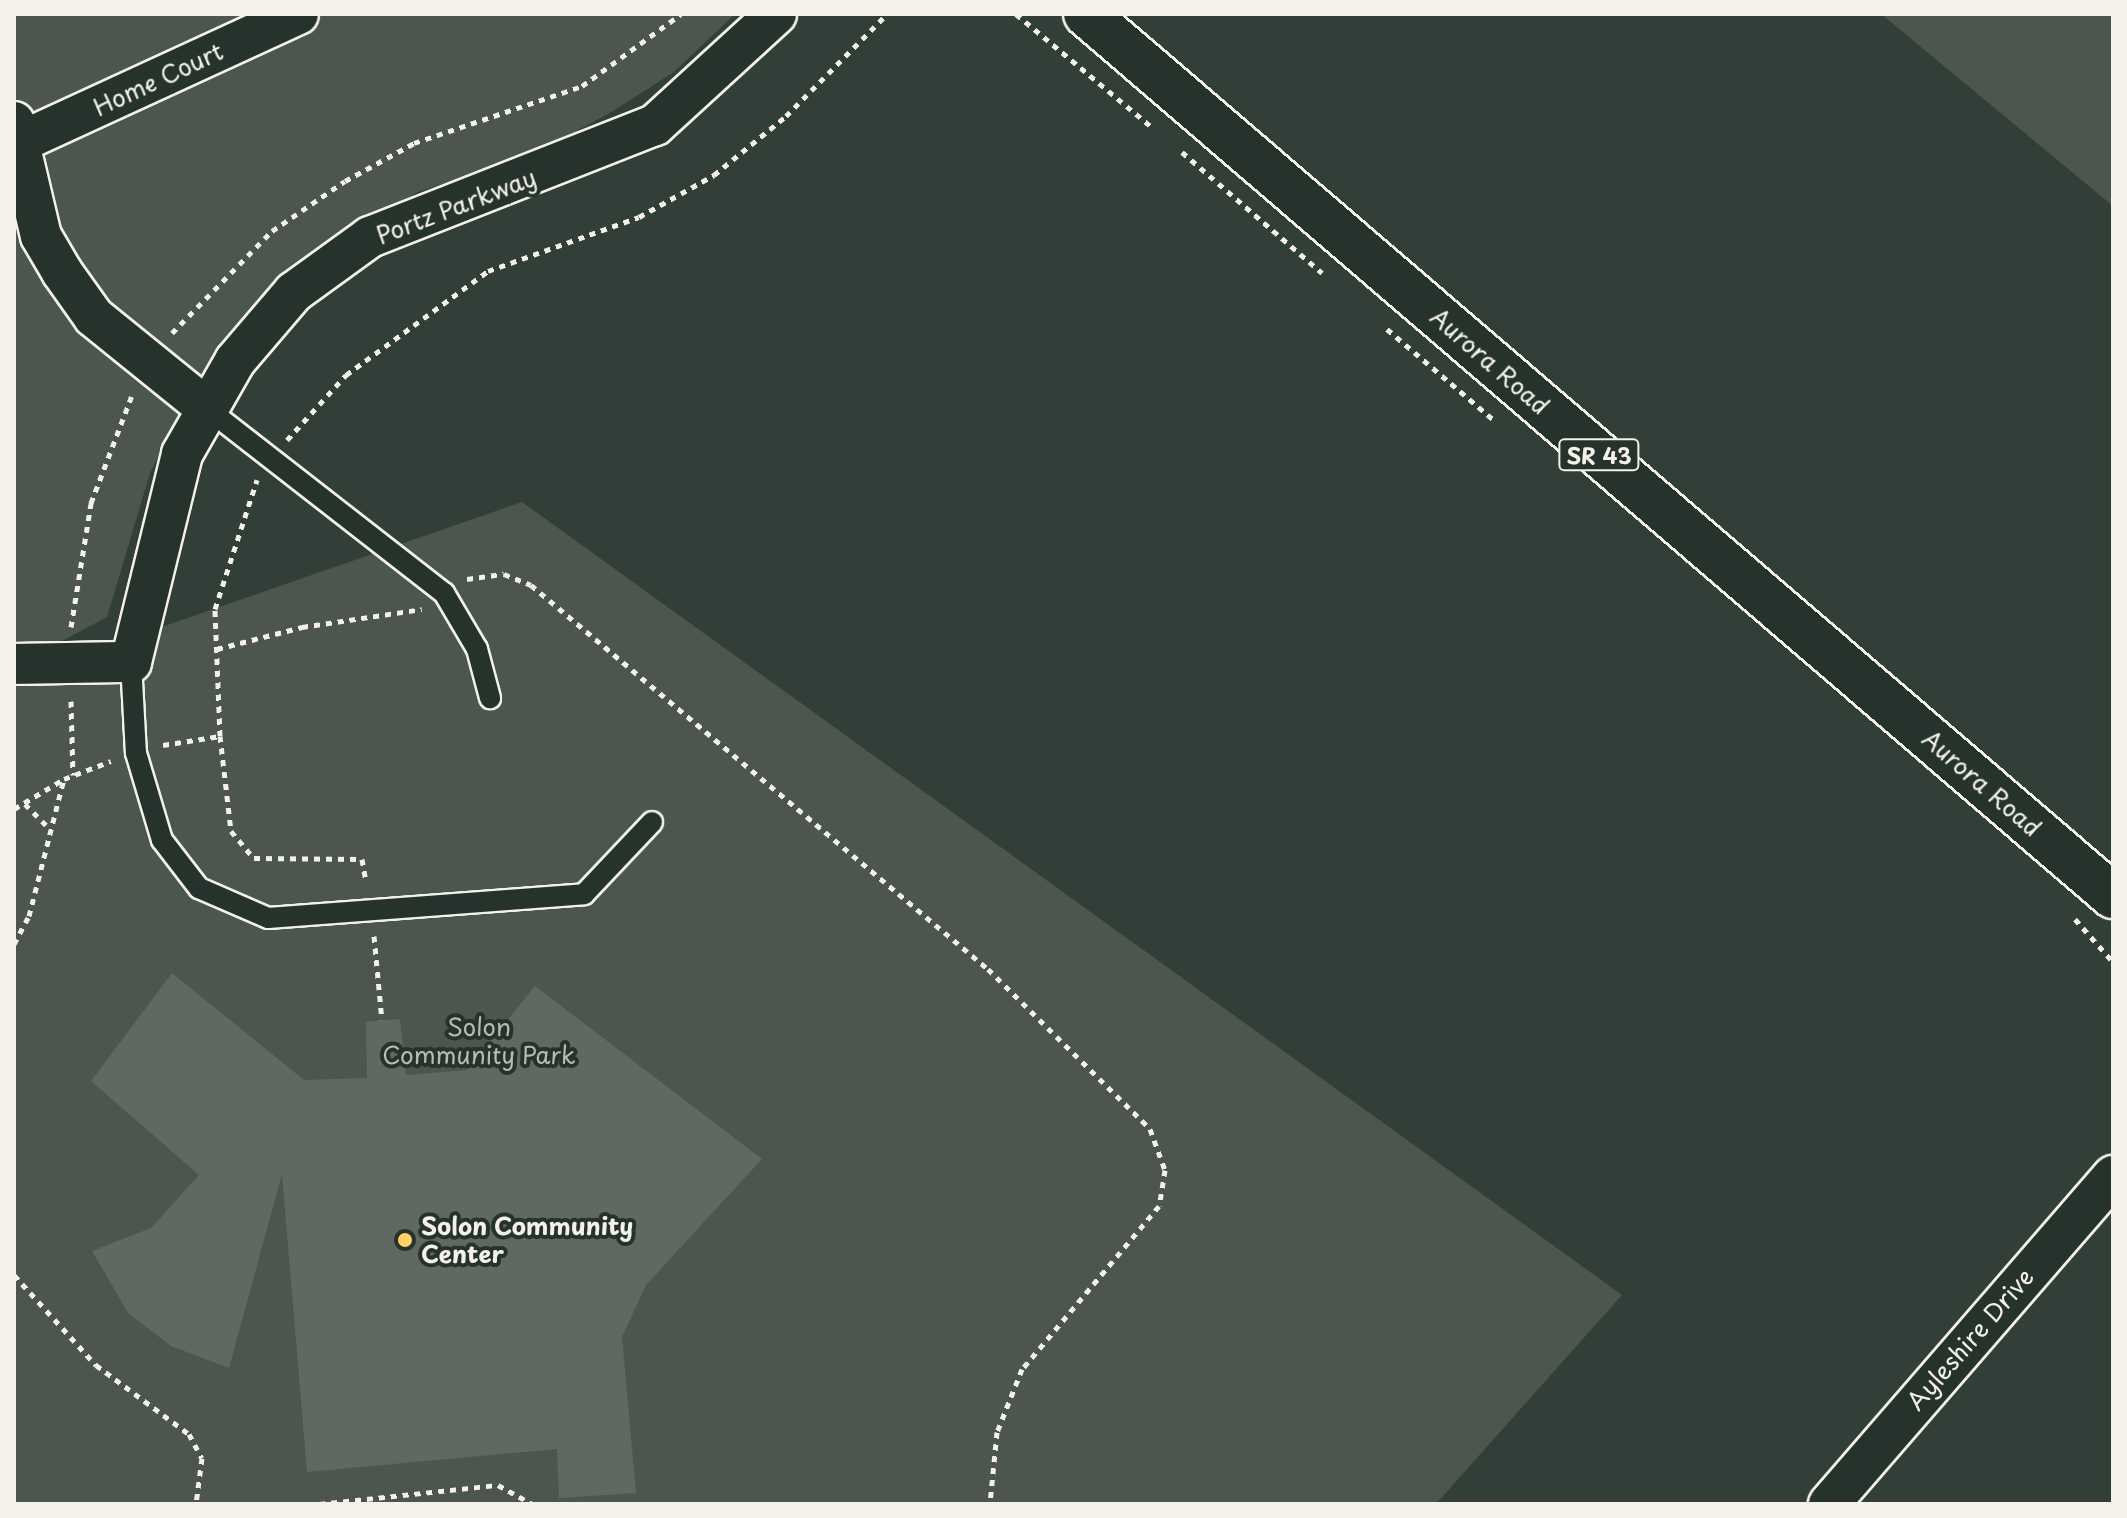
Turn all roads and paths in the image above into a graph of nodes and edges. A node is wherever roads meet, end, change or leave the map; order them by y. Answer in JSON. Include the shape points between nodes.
{"nodes":[{"id":1,"x":298,"y":14,"type":"edge"},
{"id":2,"x":681,"y":14,"type":"edge"},
{"id":3,"x":776,"y":14,"type":"edge"},
{"id":4,"x":887,"y":14,"type":"edge"},
{"id":5,"x":1086,"y":14,"type":"edge"},
{"id":6,"x":16,"y":133,"type":"edge"},
{"id":7,"x":167,"y":340,"type":"dead end"},
{"id":8,"x":136,"y":390,"type":"dead end"},
{"id":9,"x":205,"y":407,"type":"junction"},
{"id":10,"x":277,"y":450,"type":"dead end"},
{"id":11,"x":261,"y":473,"type":"dead end"},
{"id":12,"x":455,"y":585,"type":"dead end"},
{"id":13,"x":435,"y":600,"type":"dead end"},
{"id":14,"x":70,"y":639,"type":"dead end"},
{"id":15,"x":217,"y":649,"type":"junction"},
{"id":16,"x":131,"y":662,"type":"junction"},
{"id":17,"x":14,"y":664,"type":"edge"},
{"id":18,"x":71,"y":688,"type":"dead end"},
{"id":19,"x":490,"y":698,"type":"dead end"},
{"id":20,"x":220,"y":736,"type":"junction"},
{"id":21,"x":166,"y":744,"type":"dead end"},
{"id":22,"x":107,"y":762,"type":"dead end"},
{"id":23,"x":73,"y":775,"type":"junction"},
{"id":24,"x":64,"y":779,"type":"junction"},
{"id":25,"x":25,"y":804,"type":"junction"},
{"id":26,"x":14,"y":809,"type":"edge"},
{"id":27,"x":652,"y":822,"type":"dead end"},
{"id":28,"x":47,"y":826,"type":"junction"},
{"id":29,"x":367,"y":886,"type":"dead end"},
{"id":30,"x":2113,"y":896,"type":"edge"},
{"id":31,"x":374,"y":941,"type":"dead end"},
{"id":32,"x":14,"y":944,"type":"edge"},
{"id":33,"x":382,"y":1020,"type":"dead end"},
{"id":34,"x":2113,"y":1176,"type":"edge"},
{"id":35,"x":14,"y":1275,"type":"edge"},
{"id":36,"x":196,"y":1504,"type":"edge"},
{"id":37,"x":319,"y":1504,"type":"edge"},
{"id":38,"x":532,"y":1504,"type":"edge"},
{"id":39,"x":990,"y":1504,"type":"edge"},
{"id":40,"x":1829,"y":1504,"type":"edge"}],
"edges":[{"from":1,"to":6,"type":"street","name":"Home Court"},
{"from":2,"to":7,"type":"path","via":[[582,86],[414,143],[304,206],[228,271]]},
{"from":3,"to":9,"type":"street","name":"Portz Parkway","via":[[655,125],[370,237],[294,292]]},
{"from":4,"to":10,"type":"path","via":[[796,107],[714,175],[639,217],[488,271],[346,375]]},
{"from":5,"to":30,"type":"main road","name":"Aurora Road","number":"SR 43"},
{"from":6,"to":9,"type":"street","via":[[41,236],[78,295],[94,317]]},
{"from":8,"to":14,"type":"path","via":[[91,503]]},
{"from":9,"to":16,"type":"street","name":"Portz Parkway","via":[[182,454]]},
{"from":9,"to":19,"type":"lane","via":[[444,593],[472,637]]},
{"from":11,"to":15,"type":"path","via":[[219,588]]},
{"from":12,"to":39,"type":"path","via":[[504,574],[531,585],[1016,994],[1150,1129],[1165,1170],[1159,1206],[1022,1369],[997,1432]]},
{"from":13,"to":15,"type":"path","via":[[398,618],[302,627]]},
{"from":15,"to":20,"type":"path"},
{"from":16,"to":17,"type":"street"},
{"from":16,"to":27,"type":"lane","via":[[136,753],[162,840],[199,888],[268,918],[584,894]]},
{"from":18,"to":23,"type":"path"},
{"from":20,"to":21,"type":"path"},
{"from":20,"to":29,"type":"path","via":[[231,831],[254,858],[362,859]]},
{"from":22,"to":23,"type":"path"},
{"from":23,"to":24,"type":"path"},
{"from":24,"to":25,"type":"path"},
{"from":24,"to":28,"type":"path"},
{"from":25,"to":26,"type":"path"},
{"from":25,"to":28,"type":"path"},
{"from":28,"to":32,"type":"path","via":[[29,916]]},
{"from":31,"to":33,"type":"path"},
{"from":34,"to":40,"type":"street","name":"Ayleshire Drive"},
{"from":35,"to":36,"type":"path","via":[[96,1365],[189,1434],[202,1458]]},
{"from":37,"to":38,"type":"path","via":[[498,1485]]}]}
